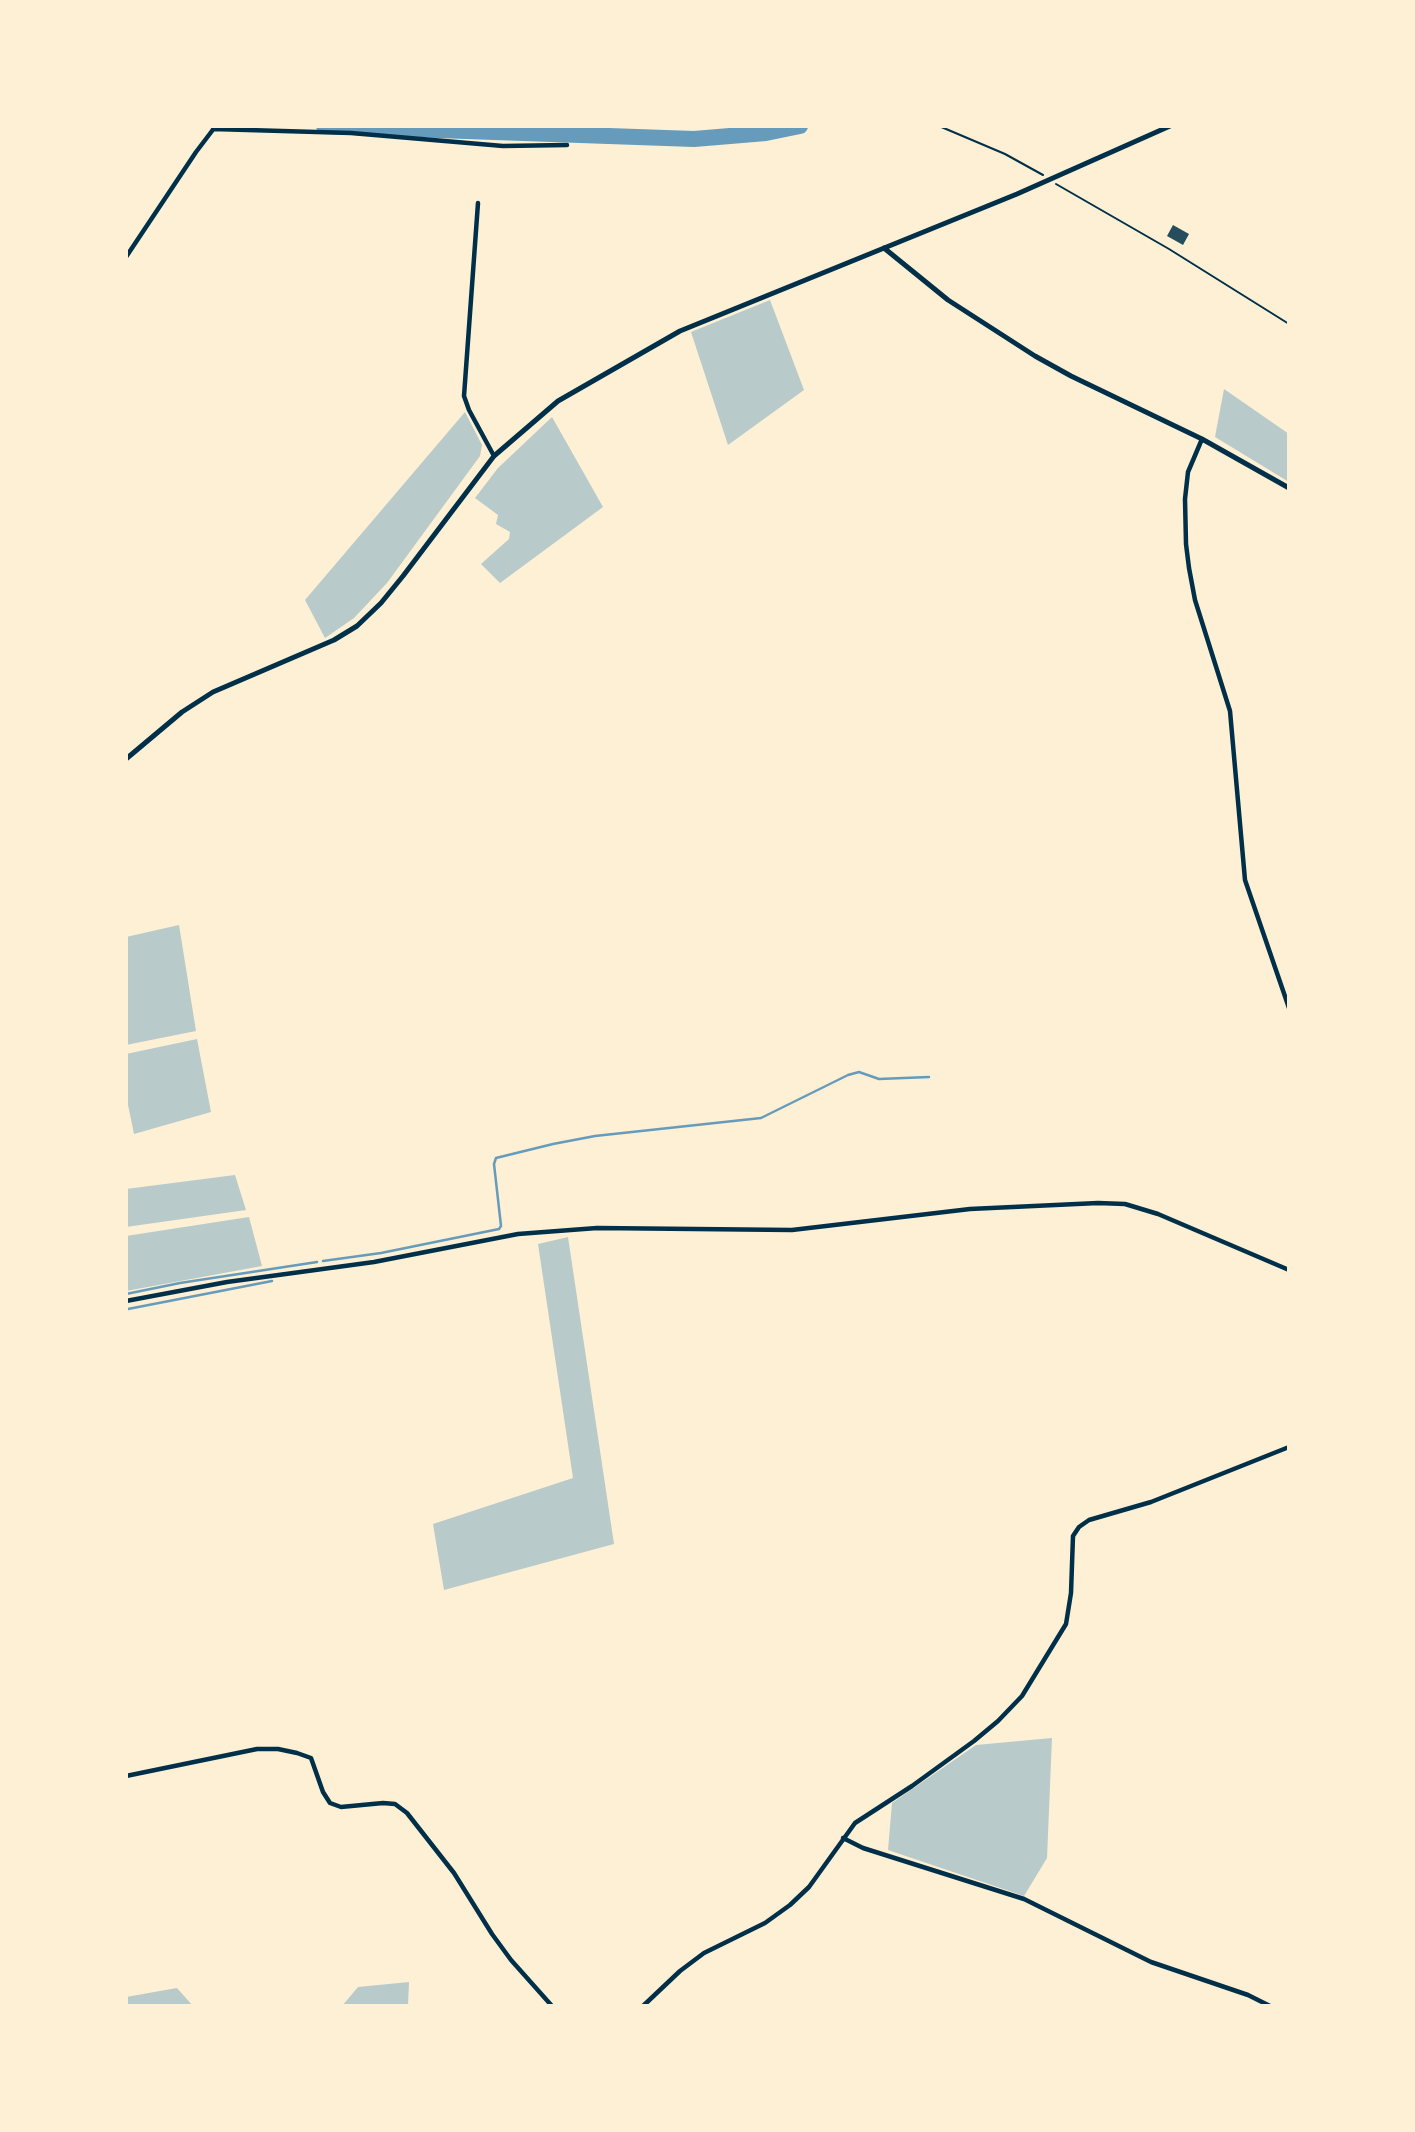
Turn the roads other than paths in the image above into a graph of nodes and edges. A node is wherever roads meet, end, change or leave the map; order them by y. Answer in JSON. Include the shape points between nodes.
{"nodes":[{"id":1,"x":1170,"y":126,"type":"edge"},
{"id":2,"x":214,"y":127,"type":"edge"},
{"id":3,"x":567,"y":145,"type":"dead end"},
{"id":4,"x":478,"y":203,"type":"dead end"},
{"id":5,"x":884,"y":248,"type":"junction"},
{"id":6,"x":126,"y":257,"type":"edge"},
{"id":7,"x":1202,"y":439,"type":"junction"},
{"id":8,"x":494,"y":457,"type":"junction"},
{"id":9,"x":1289,"y":488,"type":"edge"},
{"id":10,"x":126,"y":759,"type":"edge"},
{"id":11,"x":1289,"y":1008,"type":"edge"},
{"id":12,"x":1289,"y":1270,"type":"edge"},
{"id":13,"x":126,"y":1301,"type":"edge"},
{"id":14,"x":1289,"y":1447,"type":"edge"},
{"id":15,"x":126,"y":1776,"type":"edge"},
{"id":16,"x":843,"y":1838,"type":"junction"},
{"id":17,"x":552,"y":2006,"type":"edge"},
{"id":18,"x":643,"y":2006,"type":"edge"},
{"id":19,"x":1270,"y":2006,"type":"edge"}],
"edges":[{"from":1,"to":5,"type":"street"},
{"from":2,"to":3,"type":"street","via":[[503,146]]},
{"from":2,"to":6,"type":"street"},
{"from":4,"to":8,"type":"street","via":[[464,396]]},
{"from":5,"to":7,"type":"street","via":[[948,300],[1035,356]]},
{"from":5,"to":8,"type":"street","via":[[680,331],[558,401]]},
{"from":7,"to":9,"type":"street"},
{"from":7,"to":11,"type":"street","via":[[1188,472],[1185,499],[1189,568],[1230,711],[1245,880]]},
{"from":8,"to":10,"type":"street","via":[[396,585],[357,626],[213,692]]},
{"from":12,"to":13,"type":"street","via":[[1147,1211],[1125,1204],[1087,1204],[970,1209],[792,1230],[611,1228],[528,1233]]},
{"from":14,"to":16,"type":"street","via":[[1079,1527],[1073,1536],[1066,1624],[1022,1696],[974,1741],[855,1823]]},
{"from":15,"to":17,"type":"street","via":[[257,1749],[311,1758],[330,1803],[341,1807],[395,1804],[407,1813],[511,1960]]},
{"from":16,"to":18,"type":"street","via":[[809,1887],[790,1905],[765,1923],[704,1953]]},
{"from":16,"to":19,"type":"street","via":[[1024,1899],[1151,1962]]}]}
